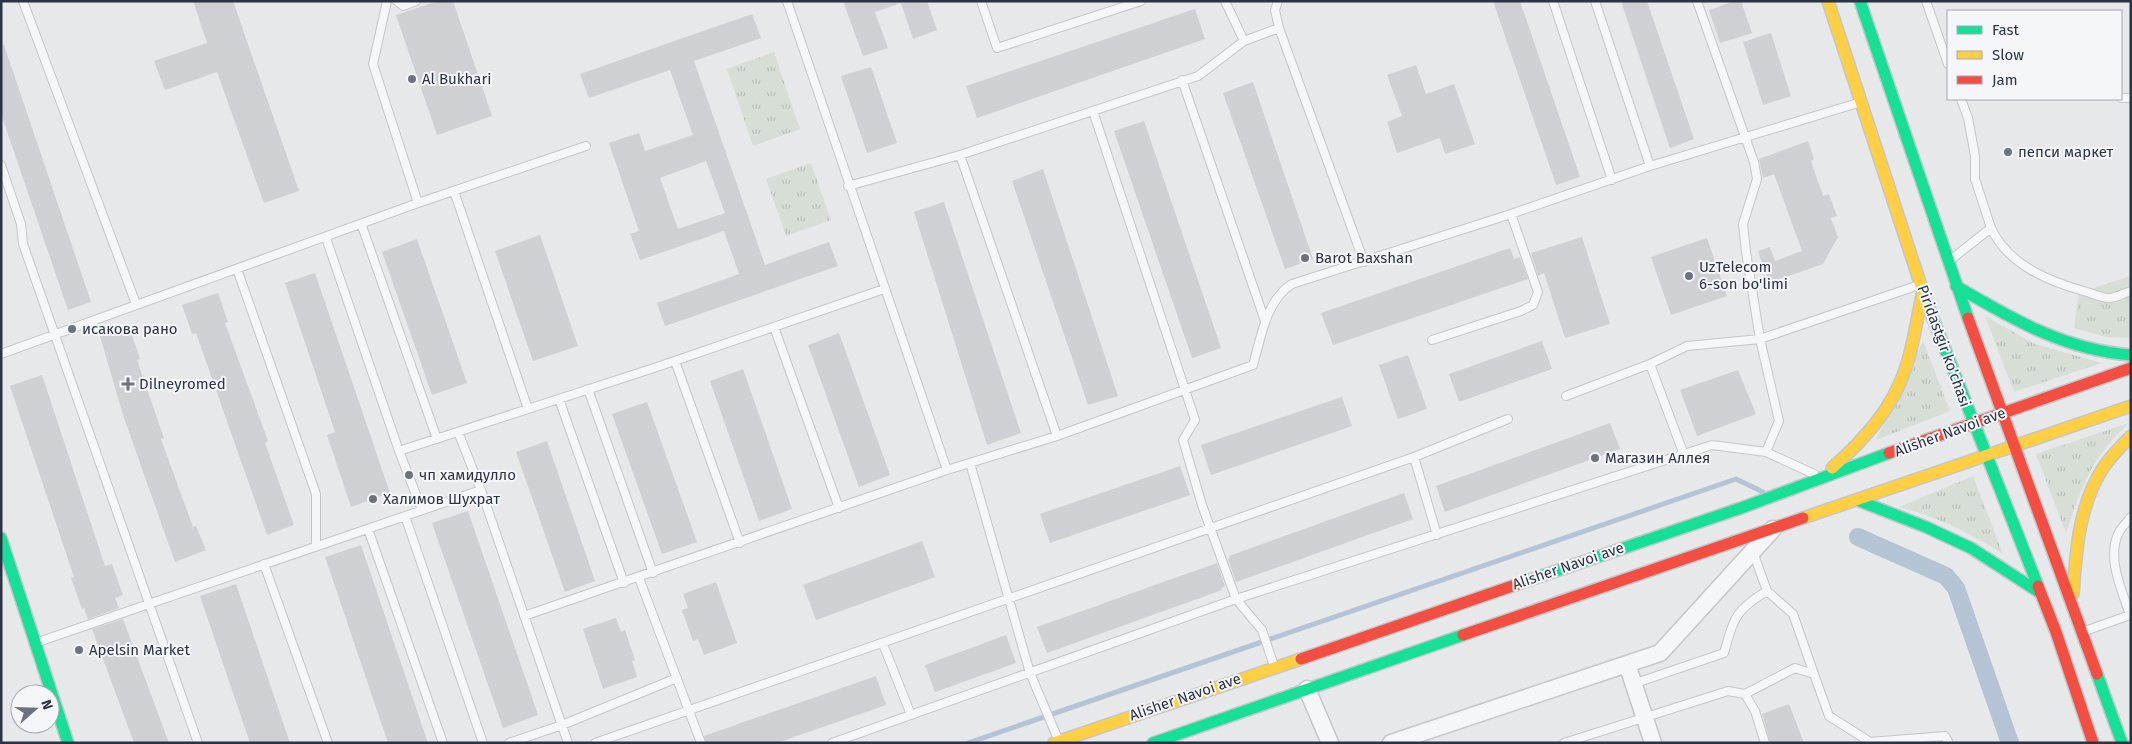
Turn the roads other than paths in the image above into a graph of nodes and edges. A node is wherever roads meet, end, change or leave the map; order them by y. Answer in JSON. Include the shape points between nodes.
{"nodes":[{"id":1,"x":23,"y":1,"type":"edge"},
{"id":2,"x":387,"y":1,"type":"edge"},
{"id":3,"x":398,"y":1,"type":"edge"},
{"id":4,"x":416,"y":1,"type":"edge"},
{"id":5,"x":787,"y":1,"type":"edge"},
{"id":6,"x":980,"y":1,"type":"edge"},
{"id":7,"x":1141,"y":1,"type":"edge"},
{"id":8,"x":1225,"y":1,"type":"edge"},
{"id":9,"x":1278,"y":1,"type":"edge"},
{"id":10,"x":1553,"y":1,"type":"edge"},
{"id":11,"x":1595,"y":1,"type":"edge"},
{"id":12,"x":1697,"y":1,"type":"edge"},
{"id":13,"x":1828,"y":1,"type":"edge"},
{"id":14,"x":1860,"y":1,"type":"edge"},
{"id":15,"x":1926,"y":1,"type":"edge"},
{"id":16,"x":1279,"y":28,"type":"junction"},
{"id":17,"x":1244,"y":41,"type":"junction"},
{"id":18,"x":1947,"y":61,"type":"edge"},
{"id":19,"x":1182,"y":80,"type":"junction"},
{"id":20,"x":1961,"y":100,"type":"edge"},
{"id":21,"x":1863,"y":102,"type":"junction"},
{"id":22,"x":1093,"y":111,"type":"junction"},
{"id":23,"x":1743,"y":137,"type":"junction"},
{"id":24,"x":586,"y":146,"type":"dead end"},
{"id":25,"x":960,"y":155,"type":"junction"},
{"id":26,"x":1,"y":165,"type":"edge"},
{"id":27,"x":1650,"y":166,"type":"junction"},
{"id":28,"x":1612,"y":180,"type":"junction"},
{"id":29,"x":848,"y":186,"type":"junction"},
{"id":30,"x":454,"y":191,"type":"junction"},
{"id":31,"x":418,"y":203,"type":"junction"},
{"id":32,"x":1511,"y":214,"type":"junction"},
{"id":33,"x":362,"y":226,"type":"junction"},
{"id":34,"x":1991,"y":228,"type":"junction"},
{"id":35,"x":326,"y":238,"type":"junction"},
{"id":36,"x":1364,"y":262,"type":"junction"},
{"id":37,"x":1947,"y":262,"type":"junction"},
{"id":38,"x":237,"y":269,"type":"junction"},
{"id":39,"x":1956,"y":286,"type":"junction"},
{"id":40,"x":1922,"y":288,"type":"junction"},
{"id":41,"x":884,"y":289,"type":"junction"},
{"id":42,"x":2131,"y":291,"type":"edge"},
{"id":43,"x":136,"y":304,"type":"junction"},
{"id":44,"x":1265,"y":321,"type":"junction"},
{"id":45,"x":774,"y":327,"type":"junction"},
{"id":46,"x":55,"y":334,"type":"junction"},
{"id":47,"x":1760,"y":339,"type":"junction"},
{"id":48,"x":1432,"y":340,"type":"dead end"},
{"id":49,"x":1,"y":354,"type":"edge"},
{"id":50,"x":2131,"y":355,"type":"edge"},
{"id":51,"x":675,"y":361,"type":"junction"},
{"id":52,"x":1650,"y":364,"type":"junction"},
{"id":53,"x":2131,"y":368,"type":"edge"},
{"id":54,"x":588,"y":390,"type":"junction"},
{"id":55,"x":1186,"y":390,"type":"junction"},
{"id":56,"x":1566,"y":396,"type":"dead end"},
{"id":57,"x":559,"y":399,"type":"junction"},
{"id":58,"x":2131,"y":406,"type":"edge"},
{"id":59,"x":528,"y":409,"type":"junction"},
{"id":60,"x":2004,"y":413,"type":"junction"},
{"id":61,"x":1508,"y":419,"type":"dead end"},
{"id":62,"x":1974,"y":424,"type":"junction"},
{"id":63,"x":458,"y":432,"type":"junction"},
{"id":64,"x":1057,"y":436,"type":"junction"},
{"id":65,"x":2131,"y":436,"type":"edge"},
{"id":66,"x":437,"y":438,"type":"junction"},
{"id":67,"x":2015,"y":444,"type":"junction"},
{"id":68,"x":398,"y":451,"type":"junction"},
{"id":69,"x":1766,"y":452,"type":"junction"},
{"id":70,"x":1684,"y":454,"type":"junction"},
{"id":71,"x":1986,"y":454,"type":"junction"},
{"id":72,"x":1414,"y":457,"type":"junction"},
{"id":73,"x":970,"y":463,"type":"junction"},
{"id":74,"x":947,"y":470,"type":"junction"},
{"id":75,"x":1821,"y":477,"type":"junction"},
{"id":76,"x":481,"y":490,"type":"junction"},
{"id":77,"x":1857,"y":500,"type":"junction"},
{"id":78,"x":838,"y":508,"type":"junction"},
{"id":79,"x":422,"y":510,"type":"junction"},
{"id":80,"x":405,"y":516,"type":"junction"},
{"id":81,"x":2131,"y":517,"type":"edge"},
{"id":82,"x":2131,"y":526,"type":"edge"},
{"id":83,"x":368,"y":528,"type":"junction"},
{"id":84,"x":1210,"y":529,"type":"junction"},
{"id":85,"x":1773,"y":529,"type":"junction"},
{"id":86,"x":2119,"y":532,"type":"junction"},
{"id":87,"x":1436,"y":534,"type":"junction"},
{"id":88,"x":1,"y":538,"type":"edge"},
{"id":89,"x":740,"y":543,"type":"junction"},
{"id":90,"x":316,"y":546,"type":"junction"},
{"id":91,"x":1753,"y":552,"type":"junction"},
{"id":92,"x":264,"y":564,"type":"junction"},
{"id":93,"x":654,"y":573,"type":"junction"},
{"id":94,"x":639,"y":578,"type":"junction"},
{"id":95,"x":624,"y":583,"type":"junction"},
{"id":96,"x":1767,"y":591,"type":"junction"},
{"id":97,"x":2039,"y":592,"type":"junction"},
{"id":98,"x":8,"y":596,"type":"dead end"},
{"id":99,"x":1007,"y":598,"type":"junction"},
{"id":100,"x":1236,"y":599,"type":"junction"},
{"id":101,"x":2072,"y":602,"type":"junction"},
{"id":102,"x":148,"y":603,"type":"junction"},
{"id":103,"x":524,"y":616,"type":"junction"},
{"id":104,"x":2130,"y":616,"type":"edge"},
{"id":105,"x":2083,"y":632,"type":"junction"},
{"id":106,"x":36,"y":642,"type":"junction"},
{"id":107,"x":883,"y":644,"type":"junction"},
{"id":108,"x":1627,"y":664,"type":"junction"},
{"id":109,"x":1274,"y":666,"type":"junction"},
{"id":110,"x":1030,"y":673,"type":"junction"},
{"id":111,"x":1814,"y":674,"type":"junction"},
{"id":112,"x":677,"y":678,"type":"junction"},
{"id":113,"x":37,"y":684,"type":"edge"},
{"id":114,"x":1633,"y":684,"type":"junction"},
{"id":115,"x":1307,"y":689,"type":"junction"},
{"id":116,"x":1745,"y":694,"type":"junction"},
{"id":117,"x":688,"y":709,"type":"junction"},
{"id":118,"x":911,"y":715,"type":"junction"},
{"id":119,"x":1644,"y":716,"type":"junction"},
{"id":120,"x":562,"y":725,"type":"junction"},
{"id":121,"x":1056,"y":742,"type":"edge"},
{"id":122,"x":68,"y":743,"type":"edge"},
{"id":123,"x":198,"y":743,"type":"edge"},
{"id":124,"x":328,"y":743,"type":"edge"},
{"id":125,"x":443,"y":743,"type":"edge"},
{"id":126,"x":483,"y":743,"type":"edge"},
{"id":127,"x":510,"y":743,"type":"edge"},
{"id":128,"x":568,"y":743,"type":"edge"},
{"id":129,"x":595,"y":743,"type":"edge"},
{"id":130,"x":701,"y":743,"type":"edge"},
{"id":131,"x":832,"y":743,"type":"edge"},
{"id":132,"x":1152,"y":743,"type":"edge"},
{"id":133,"x":1330,"y":743,"type":"edge"},
{"id":134,"x":1391,"y":743,"type":"edge"},
{"id":135,"x":1564,"y":743,"type":"edge"},
{"id":136,"x":1653,"y":743,"type":"edge"},
{"id":137,"x":1765,"y":743,"type":"edge"},
{"id":138,"x":1949,"y":743,"type":"edge"},
{"id":139,"x":2093,"y":743,"type":"edge"},
{"id":140,"x":2122,"y":743,"type":"edge"}],
"edges":[{"from":1,"to":43,"type":"lane"},
{"from":2,"to":31,"type":"lane","via":[[373,64]]},
{"from":3,"to":4,"type":"lane","via":[[403,6]]},
{"from":5,"to":29,"type":"lane"},
{"from":6,"to":7,"type":"lane","via":[[997,48]]},
{"from":8,"to":17,"type":"lane"},
{"from":9,"to":16,"type":"lane","via":[[1275,10]]},
{"from":10,"to":28,"type":"lane"},
{"from":11,"to":27,"type":"lane"},
{"from":12,"to":23,"type":"lane"},
{"from":13,"to":21,"type":"main road","name":"Piridastgir ko'chasi"},
{"from":14,"to":37,"type":"main road"},
{"from":15,"to":18,"type":"lane"},
{"from":16,"to":17,"type":"lane"},
{"from":16,"to":36,"type":"lane"},
{"from":17,"to":19,"type":"lane","via":[[1198,76]]},
{"from":19,"to":22,"type":"lane"},
{"from":19,"to":44,"type":"lane"},
{"from":20,"to":34,"type":"lane","via":[[1975,156],[1975,179]]},
{"from":21,"to":23,"type":"lane"},
{"from":21,"to":40,"type":"main road","name":"Piridastgir ko'chasi"},
{"from":22,"to":25,"type":"lane"},
{"from":22,"to":55,"type":"lane"},
{"from":23,"to":27,"type":"lane"},
{"from":23,"to":47,"type":"lane","via":[[1754,162],[1756,179],[1743,224]]},
{"from":24,"to":30,"type":"lane"},
{"from":25,"to":29,"type":"lane"},
{"from":25,"to":64,"type":"lane"},
{"from":26,"to":46,"type":"lane","via":[[21,224],[22,244]]},
{"from":27,"to":28,"type":"lane"},
{"from":28,"to":32,"type":"lane"},
{"from":29,"to":41,"type":"lane"},
{"from":30,"to":31,"type":"lane"},
{"from":30,"to":59,"type":"lane"},
{"from":31,"to":33,"type":"lane"},
{"from":32,"to":36,"type":"lane"},
{"from":32,"to":48,"type":"lane","via":[[1538,292],[1533,305]]},
{"from":33,"to":35,"type":"lane"},
{"from":33,"to":66,"type":"lane"},
{"from":34,"to":37,"type":"lane"},
{"from":34,"to":42,"type":"lane","via":[[1995,238],[2010,254],[2034,273],[2070,288],[2108,298]]},
{"from":35,"to":38,"type":"lane"},
{"from":35,"to":68,"type":"lane"},
{"from":36,"to":44,"type":"lane","via":[[1292,284],[1284,289]]},
{"from":37,"to":39,"type":"main road"},
{"from":38,"to":43,"type":"lane"},
{"from":38,"to":90,"type":"lane","via":[[316,494]]},
{"from":39,"to":50,"type":"main road","via":[[2014,320],[2065,344],[2115,355]]},
{"from":39,"to":60,"type":"main road"},
{"from":40,"to":47,"type":"lane"},
{"from":40,"to":62,"type":"main road","name":"Piridastgir ko'chasi"},
{"from":40,"to":75,"type":"main road","via":[[1910,355],[1902,379],[1855,449]]},
{"from":41,"to":45,"type":"lane"},
{"from":41,"to":74,"type":"lane"},
{"from":43,"to":46,"type":"lane"},
{"from":44,"to":55,"type":"lane","via":[[1253,365]]},
{"from":45,"to":51,"type":"lane"},
{"from":45,"to":78,"type":"lane"},
{"from":46,"to":49,"type":"lane"},
{"from":46,"to":102,"type":"lane"},
{"from":47,"to":52,"type":"lane","via":[[1687,346]]},
{"from":47,"to":69,"type":"lane","via":[[1779,421]]},
{"from":51,"to":54,"type":"lane"},
{"from":51,"to":89,"type":"lane"},
{"from":52,"to":56,"type":"lane"},
{"from":52,"to":70,"type":"lane"},
{"from":53,"to":60,"type":"main road","name":"Alisher Navoi ave"},
{"from":54,"to":57,"type":"lane"},
{"from":54,"to":93,"type":"lane"},
{"from":55,"to":64,"type":"lane"},
{"from":55,"to":84,"type":"lane","via":[[1195,420],[1183,440]]},
{"from":57,"to":59,"type":"lane"},
{"from":57,"to":95,"type":"lane"},
{"from":58,"to":67,"type":"main road"},
{"from":59,"to":63,"type":"lane"},
{"from":60,"to":62,"type":"main road","name":"Alisher Navoi ave"},
{"from":60,"to":67,"type":"main road"},
{"from":61,"to":72,"type":"lane"},
{"from":62,"to":71,"type":"main road","name":"Piridastgir ko'chasi"},
{"from":62,"to":75,"type":"main road","name":"Alisher Navoi ave"},
{"from":63,"to":66,"type":"lane"},
{"from":63,"to":76,"type":"lane"},
{"from":64,"to":73,"type":"lane"},
{"from":65,"to":101,"type":"main road","via":[[2102,468],[2088,500],[2076,538]]},
{"from":66,"to":68,"type":"lane"},
{"from":67,"to":71,"type":"main road"},
{"from":67,"to":101,"type":"main road"},
{"from":68,"to":79,"type":"lane"},
{"from":69,"to":70,"type":"lane","via":[[1712,445]]},
{"from":69,"to":75,"type":"lane"},
{"from":70,"to":87,"type":"lane"},
{"from":71,"to":77,"type":"main road"},
{"from":71,"to":97,"type":"main road","name":"Piridastgir ko'chasi"},
{"from":72,"to":84,"type":"lane"},
{"from":72,"to":87,"type":"lane"},
{"from":73,"to":74,"type":"lane"},
{"from":73,"to":99,"type":"lane"},
{"from":74,"to":78,"type":"lane"},
{"from":75,"to":109,"type":"main road","name":"Alisher Navoi ave","via":[[1741,508]]},
{"from":76,"to":79,"type":"lane"},
{"from":76,"to":103,"type":"lane"},
{"from":77,"to":85,"type":"main road"},
{"from":77,"to":97,"type":"main road","via":[[1926,526],[1971,548]]},
{"from":78,"to":89,"type":"lane"},
{"from":79,"to":80,"type":"lane"},
{"from":80,"to":83,"type":"lane"},
{"from":80,"to":126,"type":"lane"},
{"from":81,"to":86,"type":"lane"},
{"from":82,"to":86,"type":"lane"},
{"from":83,"to":90,"type":"lane"},
{"from":83,"to":125,"type":"lane"},
{"from":84,"to":99,"type":"lane"},
{"from":84,"to":100,"type":"lane"},
{"from":85,"to":91,"type":"street"},
{"from":85,"to":115,"type":"main road"},
{"from":86,"to":104,"type":"lane","via":[[2114,549],[2116,570]]},
{"from":87,"to":100,"type":"lane"},
{"from":88,"to":106,"type":"main road"},
{"from":89,"to":93,"type":"lane"},
{"from":90,"to":92,"type":"lane"},
{"from":91,"to":96,"type":"lane"},
{"from":91,"to":108,"type":"street","via":[[1660,653]]},
{"from":92,"to":102,"type":"lane"},
{"from":92,"to":124,"type":"lane"},
{"from":93,"to":94,"type":"lane"},
{"from":94,"to":95,"type":"lane"},
{"from":94,"to":112,"type":"lane"},
{"from":95,"to":103,"type":"lane"},
{"from":96,"to":111,"type":"lane","via":[[1793,614]]},
{"from":96,"to":114,"type":"lane","via":[[1746,604],[1734,620],[1724,653]]},
{"from":97,"to":139,"type":"main road","name":"Piridastgir ko'chasi","via":[[2056,632]]},
{"from":98,"to":113,"type":"main road"},
{"from":99,"to":107,"type":"lane"},
{"from":99,"to":110,"type":"lane"},
{"from":100,"to":109,"type":"lane","via":[[1262,630]]},
{"from":100,"to":110,"type":"lane"},
{"from":101,"to":105,"type":"main road"},
{"from":102,"to":106,"type":"lane"},
{"from":102,"to":123,"type":"lane"},
{"from":103,"to":120,"type":"lane"},
{"from":104,"to":105,"type":"lane"},
{"from":105,"to":140,"type":"main road"},
{"from":106,"to":122,"type":"main road"},
{"from":107,"to":117,"type":"lane"},
{"from":107,"to":118,"type":"lane"},
{"from":108,"to":114,"type":"street"},
{"from":108,"to":134,"type":"street"},
{"from":109,"to":121,"type":"main road","name":"Alisher Navoi ave"},
{"from":110,"to":118,"type":"lane"},
{"from":110,"to":121,"type":"lane","via":[[1052,724]]},
{"from":111,"to":116,"type":"lane","via":[[1795,668]]},
{"from":111,"to":138,"type":"lane","via":[[1829,716],[1870,742],[1945,736]]},
{"from":112,"to":117,"type":"lane"},
{"from":112,"to":120,"type":"lane"},
{"from":114,"to":119,"type":"street"},
{"from":115,"to":132,"type":"main road"},
{"from":115,"to":133,"type":"street"},
{"from":116,"to":119,"type":"lane","via":[[1728,691]]},
{"from":116,"to":137,"type":"lane"},
{"from":117,"to":129,"type":"lane"},
{"from":117,"to":130,"type":"lane"},
{"from":118,"to":131,"type":"lane"},
{"from":119,"to":135,"type":"lane"},
{"from":119,"to":136,"type":"street"},
{"from":120,"to":127,"type":"lane"},
{"from":120,"to":128,"type":"lane"}]}
